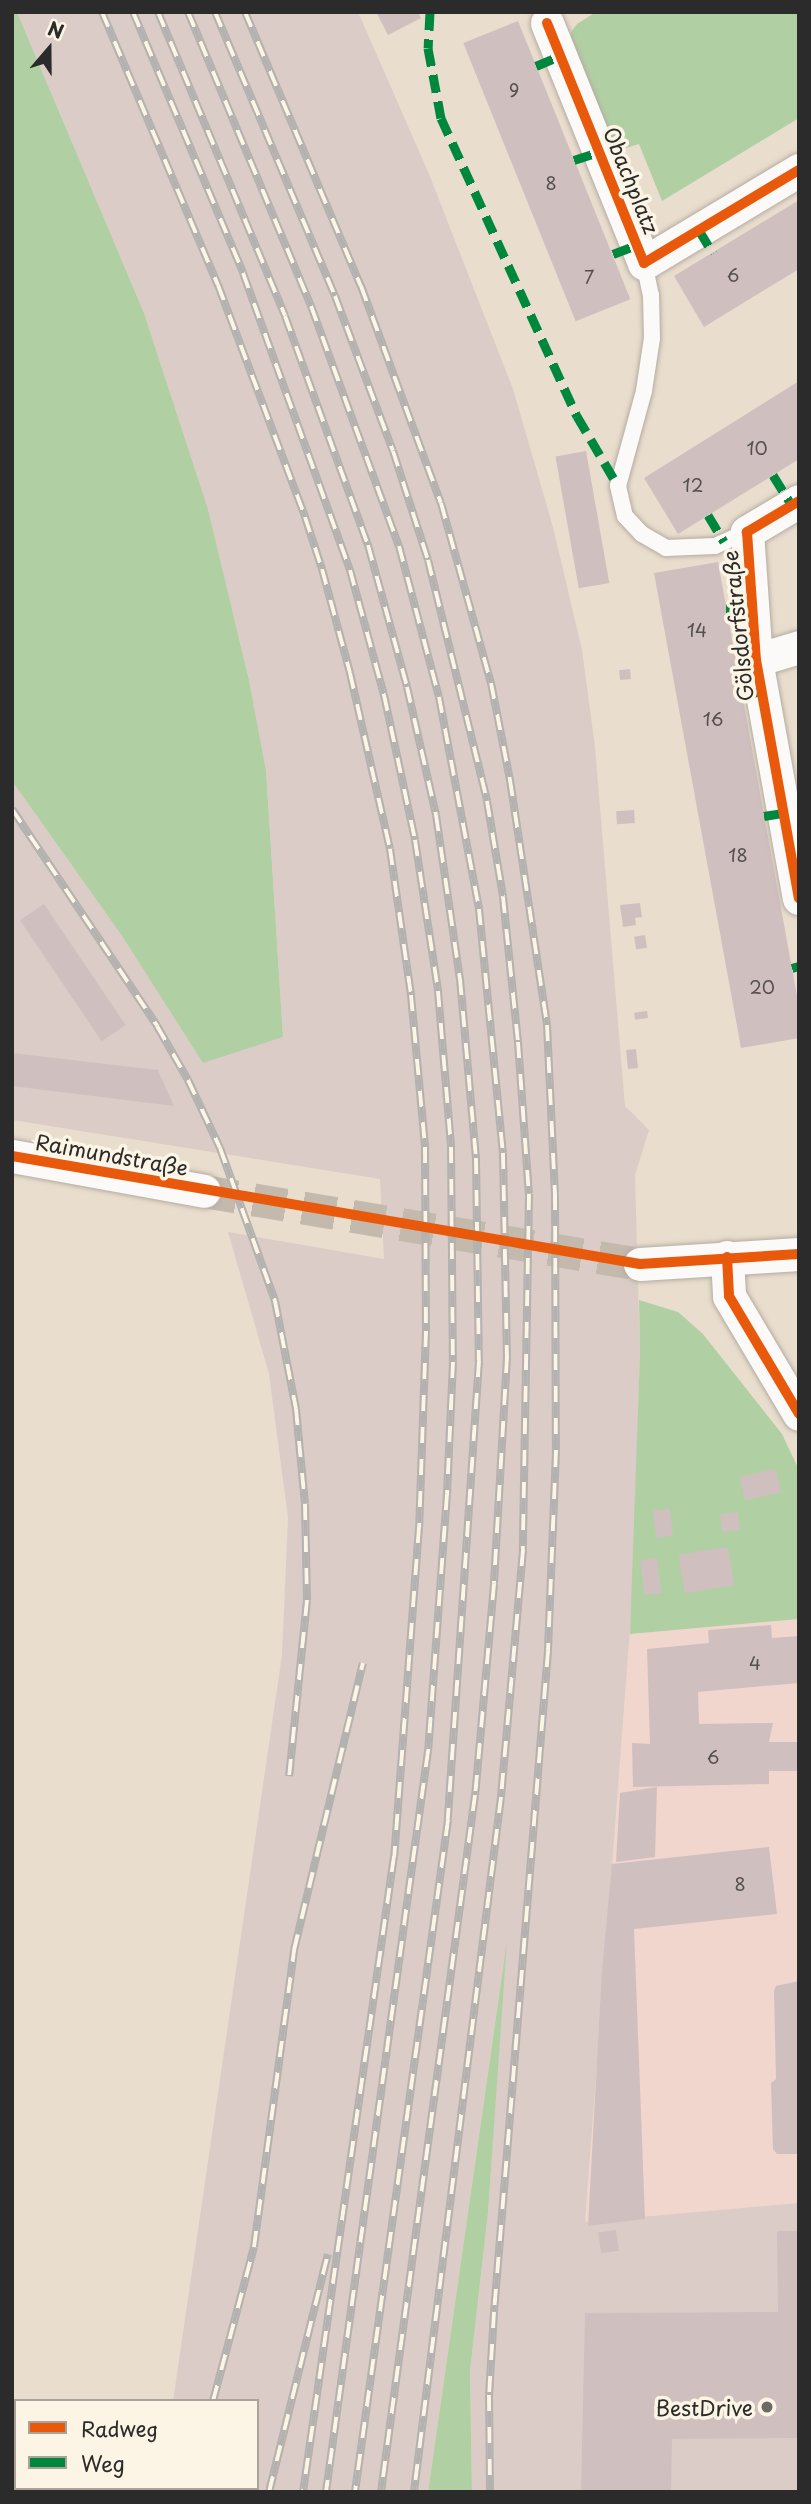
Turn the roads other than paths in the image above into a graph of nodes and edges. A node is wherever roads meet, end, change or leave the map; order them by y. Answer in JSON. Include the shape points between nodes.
{"nodes":[{"id":1,"x":551,"y":16,"type":"edge"},
{"id":2,"x":799,"y":170,"type":"edge"},
{"id":3,"x":644,"y":263,"type":"junction"},
{"id":4,"x":799,"y":501,"type":"edge"},
{"id":5,"x":747,"y":533,"type":"junction"},
{"id":6,"x":799,"y":647,"type":"edge"},
{"id":7,"x":757,"y":660,"type":"junction"},
{"id":8,"x":799,"y":898,"type":"edge"},
{"id":9,"x":12,"y":1156,"type":"edge"},
{"id":10,"x":204,"y":1191,"type":"tunnel mouth"},
{"id":11,"x":799,"y":1254,"type":"edge"},
{"id":12,"x":727,"y":1257,"type":"junction"},
{"id":13,"x":640,"y":1264,"type":"tunnel mouth"},
{"id":14,"x":799,"y":1414,"type":"edge"}],
"edges":[{"from":1,"to":3,"type":"street","name":"Obachplatz"},
{"from":2,"to":3,"type":"street","name":"Obachplatz"},
{"from":3,"to":5,"type":"lane","via":[[651,295],[652,338],[644,391],[618,485],[625,516],[642,534],[666,548],[715,546]]},
{"from":4,"to":5,"type":"street","name":"Gölsdorfstraße"},
{"from":5,"to":7,"type":"street","name":"Gölsdorfstraße"},
{"from":6,"to":7,"type":"street"},
{"from":7,"to":8,"type":"street","name":"Gölsdorfstraße"},
{"from":9,"to":10,"type":"street","name":"Raimundstraße"},
{"from":11,"to":12,"type":"street"},
{"from":12,"to":13,"type":"street"},
{"from":12,"to":14,"type":"street","via":[[729,1296]]}]}
